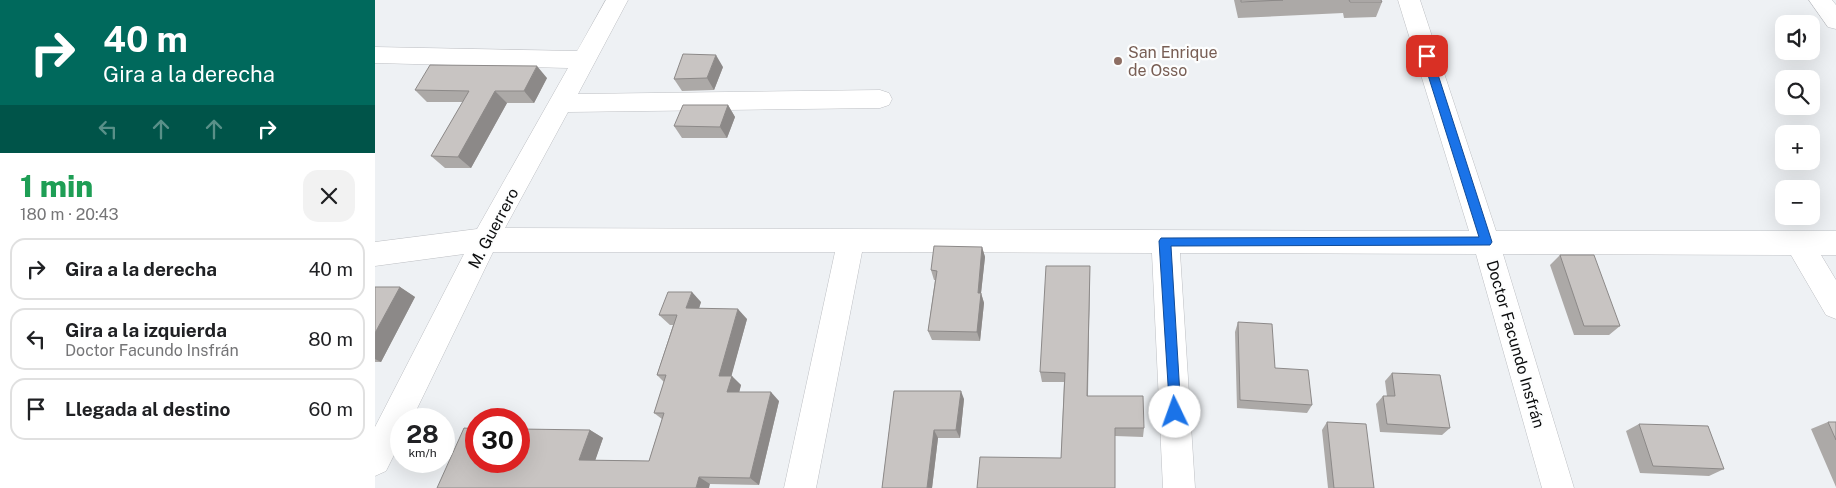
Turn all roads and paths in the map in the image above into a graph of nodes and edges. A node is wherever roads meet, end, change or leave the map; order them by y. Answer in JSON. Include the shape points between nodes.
{"nodes":[{"id":1,"x":617,"y":0,"type":"edge"},
{"id":2,"x":1409,"y":0,"type":"edge"},
{"id":3,"x":1820,"y":0,"type":"edge"},
{"id":4,"x":1836,"y":21,"type":"edge"},
{"id":5,"x":375,"y":55,"type":"edge"},
{"id":6,"x":585,"y":60,"type":"junction"},
{"id":7,"x":880,"y":99,"type":"dead end"},
{"id":8,"x":561,"y":103,"type":"junction"},
{"id":9,"x":485,"y":240,"type":"junction"},
{"id":10,"x":851,"y":241,"type":"junction"},
{"id":11,"x":1165,"y":241,"type":"junction"},
{"id":12,"x":1486,"y":242,"type":"junction"},
{"id":13,"x":1799,"y":242,"type":"junction"},
{"id":14,"x":1836,"y":243,"type":"edge"},
{"id":15,"x":375,"y":254,"type":"edge"},
{"id":16,"x":1836,"y":306,"type":"edge"},
{"id":17,"x":375,"y":460,"type":"edge"},
{"id":18,"x":800,"y":488,"type":"edge"},
{"id":19,"x":1179,"y":488,"type":"edge"},
{"id":20,"x":1558,"y":488,"type":"edge"}],
"edges":[{"from":1,"to":6,"type":"street","name":"M. Guerrero"},
{"from":2,"to":12,"type":"street","name":"Doctor Facundo Insfrán"},
{"from":3,"to":4,"type":"street"},
{"from":5,"to":6,"type":"street"},
{"from":6,"to":8,"type":"street","name":"M. Guerrero"},
{"from":7,"to":8,"type":"street"},
{"from":8,"to":9,"type":"street","name":"M. Guerrero"},
{"from":9,"to":10,"type":"street"},
{"from":9,"to":15,"type":"street"},
{"from":9,"to":17,"type":"street","name":"M. Guerrero"},
{"from":10,"to":11,"type":"street"},
{"from":10,"to":18,"type":"street"},
{"from":11,"to":12,"type":"street"},
{"from":11,"to":19,"type":"street"},
{"from":12,"to":13,"type":"street"},
{"from":12,"to":20,"type":"street","name":"Doctor Facundo Insfrán"},
{"from":13,"to":14,"type":"street"},
{"from":13,"to":16,"type":"street"}]}
